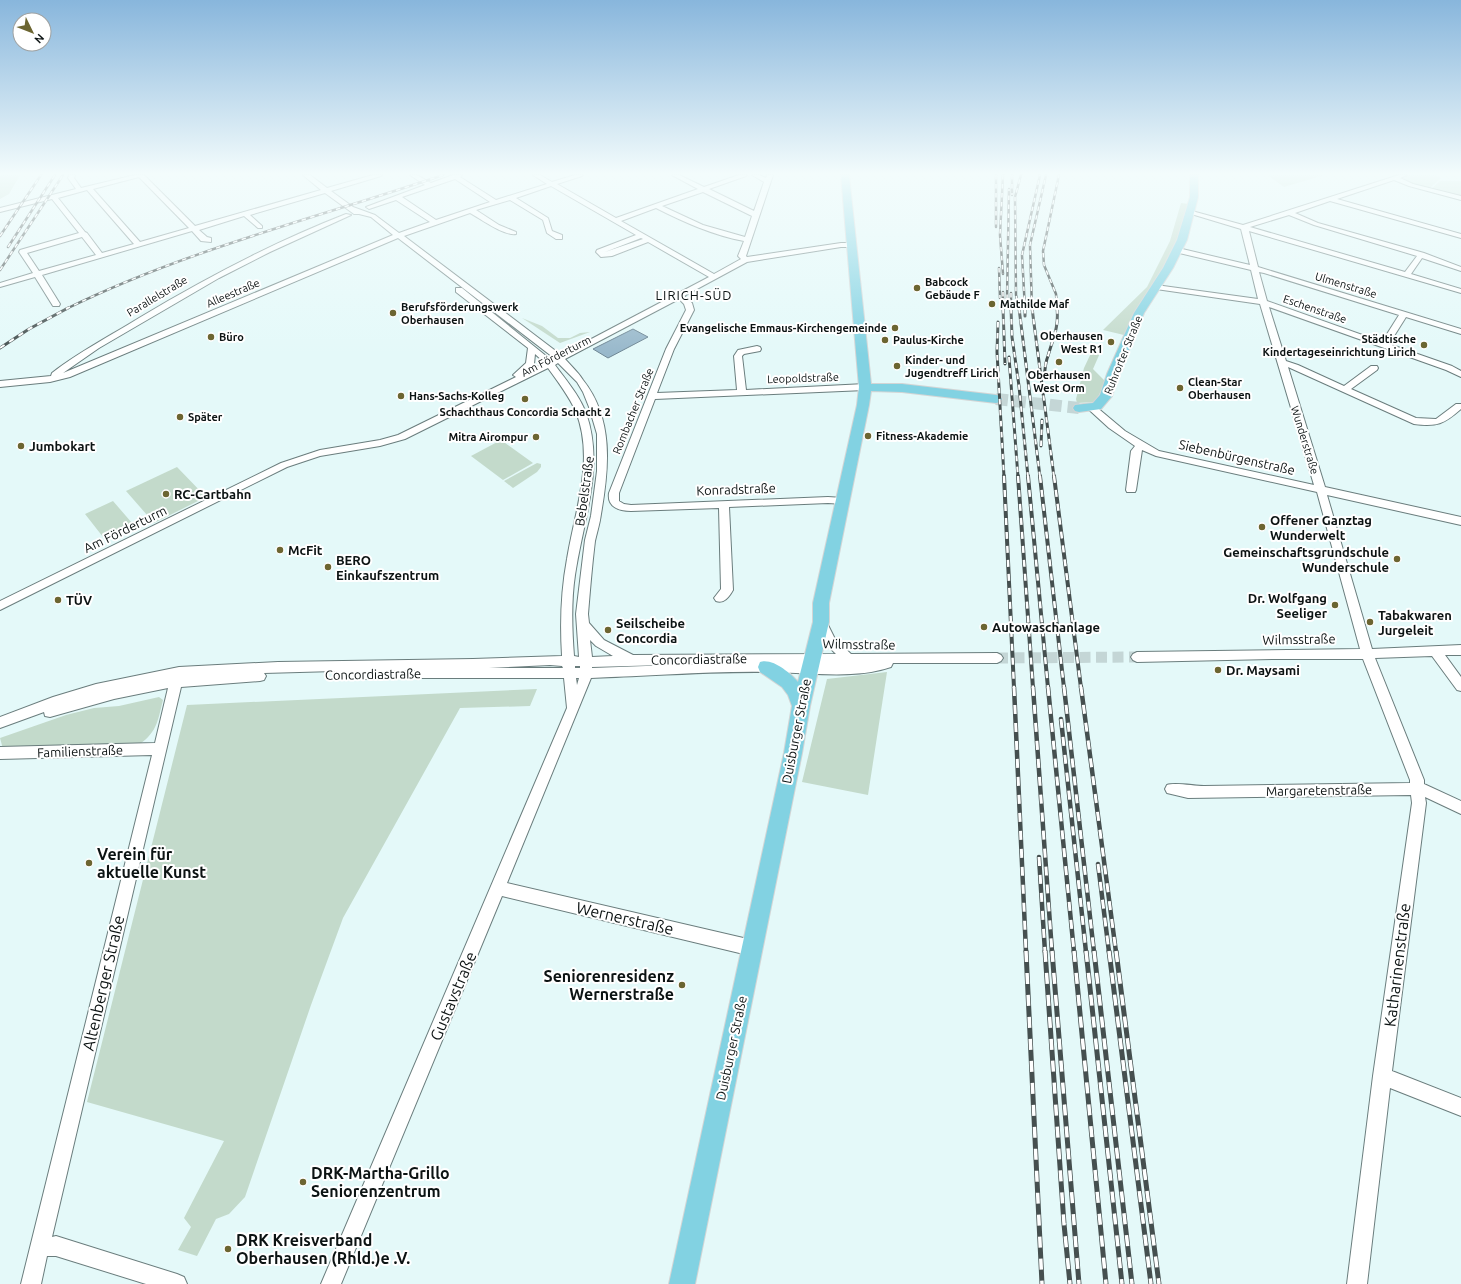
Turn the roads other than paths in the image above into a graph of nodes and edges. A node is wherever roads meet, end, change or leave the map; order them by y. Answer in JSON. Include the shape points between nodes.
{"nodes":[{"id":1,"x":81,"y":235,"type":"edge"},
{"id":2,"x":85,"y":235,"type":"edge"},
{"id":3,"x":130,"y":235,"type":"edge"},
{"id":4,"x":174,"y":235,"type":"edge"},
{"id":5,"x":200,"y":235,"type":"edge"},
{"id":6,"x":300,"y":235,"type":"edge"},
{"id":7,"x":386,"y":235,"type":"edge"},
{"id":8,"x":399,"y":235,"type":"joint"},
{"id":9,"x":555,"y":235,"type":"edge"},
{"id":10,"x":639,"y":235,"type":"edge"},
{"id":11,"x":642,"y":235,"type":"edge"},
{"id":12,"x":722,"y":235,"type":"edge"},
{"id":13,"x":750,"y":235,"type":"edge"},
{"id":14,"x":850,"y":235,"type":"edge"},
{"id":15,"x":1183,"y":235,"type":"edge"},
{"id":16,"x":1246,"y":235,"type":"edge"},
{"id":17,"x":1271,"y":235,"type":"edge"},
{"id":18,"x":1353,"y":235,"type":"edge"},
{"id":19,"x":559,"y":237,"type":"dead end"},
{"id":20,"x":391,"y":238,"type":"junction"},
{"id":21,"x":649,"y":239,"type":"junction"},
{"id":22,"x":208,"y":240,"type":"dead end"},
{"id":23,"x":748,"y":240,"type":"junction"},
{"id":24,"x":139,"y":245,"type":"junction"},
{"id":25,"x":851,"y":246,"type":"junction"},
{"id":26,"x":1178,"y":250,"type":"junction"},
{"id":27,"x":1421,"y":255,"type":"junction"},
{"id":28,"x":101,"y":256,"type":"junction"},
{"id":29,"x":745,"y":260,"type":"junction"},
{"id":30,"x":1254,"y":268,"type":"junction"},
{"id":31,"x":1461,"y":269,"type":"edge"},
{"id":32,"x":37,"y":274,"type":"junction"},
{"id":33,"x":1407,"y":275,"type":"junction"},
{"id":34,"x":715,"y":277,"type":"junction"},
{"id":35,"x":466,"y":286,"type":"junction"},
{"id":36,"x":1156,"y":286,"type":"junction"},
{"id":37,"x":0,"y":287,"type":"edge"},
{"id":38,"x":457,"y":289,"type":"junction"},
{"id":39,"x":1461,"y":290,"type":"edge"},
{"id":40,"x":677,"y":297,"type":"junction"},
{"id":41,"x":1263,"y":302,"type":"junction"},
{"id":42,"x":56,"y":304,"type":"dead end"},
{"id":43,"x":660,"y":306,"type":"junction"},
{"id":44,"x":686,"y":311,"type":"junction"},
{"id":45,"x":1404,"y":314,"type":"junction"},
{"id":46,"x":1461,"y":332,"type":"edge"},
{"id":47,"x":1384,"y":345,"type":"junction"},
{"id":48,"x":532,"y":348,"type":"junction"},
{"id":49,"x":757,"y":349,"type":"dead end"},
{"id":50,"x":558,"y":357,"type":"junction"},
{"id":51,"x":547,"y":362,"type":"junction"},
{"id":52,"x":1282,"y":363,"type":"junction"},
{"id":53,"x":1374,"y":368,"type":"dead end"},
{"id":54,"x":863,"y":369,"type":"junction"},
{"id":55,"x":1461,"y":374,"type":"edge"},
{"id":56,"x":514,"y":377,"type":"junction"},
{"id":57,"x":50,"y":379,"type":"junction"},
{"id":58,"x":0,"y":384,"type":"edge"},
{"id":59,"x":865,"y":387,"type":"junction"},
{"id":60,"x":902,"y":388,"type":"junction"},
{"id":61,"x":1345,"y":389,"type":"junction"},
{"id":62,"x":742,"y":393,"type":"junction"},
{"id":63,"x":652,"y":396,"type":"junction"},
{"id":64,"x":482,"y":398,"type":"junction"},
{"id":65,"x":996,"y":399,"type":"tunnel mouth"},
{"id":66,"x":1459,"y":406,"type":"dead end"},
{"id":67,"x":1085,"y":408,"type":"joint"},
{"id":68,"x":1141,"y":445,"type":"junction"},
{"id":69,"x":1131,"y":490,"type":"dead end"},
{"id":70,"x":1321,"y":490,"type":"junction"},
{"id":71,"x":843,"y":501,"type":"junction"},
{"id":72,"x":724,"y":504,"type":"junction"},
{"id":73,"x":631,"y":508,"type":"joint"},
{"id":74,"x":1461,"y":521,"type":"edge"},
{"id":75,"x":578,"y":530,"type":"junction"},
{"id":76,"x":590,"y":540,"type":"junction"},
{"id":77,"x":720,"y":598,"type":"dead end"},
{"id":78,"x":2,"y":602,"type":"edge"},
{"id":79,"x":821,"y":622,"type":"junction"},
{"id":80,"x":584,"y":626,"type":"junction"},
{"id":81,"x":1461,"y":650,"type":"edge"},
{"id":82,"x":1435,"y":651,"type":"junction"},
{"id":83,"x":1367,"y":654,"type":"junction"},
{"id":84,"x":1137,"y":657,"type":"tunnel mouth"},
{"id":85,"x":996,"y":658,"type":"tunnel mouth"},
{"id":86,"x":849,"y":659,"type":"junction"},
{"id":87,"x":630,"y":660,"type":"junction"},
{"id":88,"x":906,"y":660,"type":"junction"},
{"id":89,"x":811,"y":663,"type":"junction"},
{"id":90,"x":568,"y":667,"type":"junction"},
{"id":91,"x":766,"y":667,"type":"junction"},
{"id":92,"x":585,"y":668,"type":"junction"},
{"id":93,"x":178,"y":677,"type":"junction"},
{"id":94,"x":1461,"y":686,"type":"edge"},
{"id":95,"x":801,"y":706,"type":"junction"},
{"id":96,"x":573,"y":707,"type":"junction"},
{"id":97,"x":0,"y":723,"type":"edge"},
{"id":98,"x":0,"y":730,"type":"edge"},
{"id":99,"x":160,"y":748,"type":"junction"},
{"id":100,"x":0,"y":753,"type":"edge"},
{"id":101,"x":1172,"y":789,"type":"dead end"},
{"id":102,"x":1419,"y":789,"type":"junction"},
{"id":103,"x":1461,"y":808,"type":"edge"},
{"id":104,"x":498,"y":888,"type":"junction"},
{"id":105,"x":752,"y":948,"type":"junction"},
{"id":106,"x":1382,"y":1076,"type":"junction"},
{"id":107,"x":1461,"y":1107,"type":"edge"},
{"id":108,"x":40,"y":1247,"type":"junction"},
{"id":109,"x":31,"y":1284,"type":"edge"},
{"id":110,"x":177,"y":1284,"type":"edge"},
{"id":111,"x":331,"y":1284,"type":"edge"},
{"id":112,"x":682,"y":1284,"type":"edge"},
{"id":113,"x":1357,"y":1284,"type":"edge"}],
"edges":[{"from":1,"to":32,"type":"street","via":[[24,252]]},
{"from":2,"to":28,"type":"street"},
{"from":3,"to":24,"type":"street"},
{"from":4,"to":24,"type":"street"},
{"from":5,"to":22,"type":"street"},
{"from":6,"to":57,"type":"street","name":"Parallelstraße","via":[[210,279],[82,356]]},
{"from":7,"to":20,"type":"street","name":"Bebelstraße"},
{"from":8,"to":20,"type":"street","name":"Alleestraße"},
{"from":8,"to":35,"type":"street","name":"Bebelstraße"},
{"from":9,"to":19,"type":"street"},
{"from":10,"to":21,"type":"street","via":[[600,252],[608,254]]},
{"from":11,"to":21,"type":"street"},
{"from":12,"to":23,"type":"street"},
{"from":13,"to":23,"type":"street"},
{"from":14,"to":25,"type":"main road","name":"Duisburger Straße"},
{"from":15,"to":26,"type":"main road","name":"Ruhrorter Straße"},
{"from":16,"to":30,"type":"street","name":"Wunderstraße"},
{"from":17,"to":33,"type":"street"},
{"from":18,"to":27,"type":"street"},
{"from":20,"to":38,"type":"street","name":"Bebelstraße"},
{"from":20,"to":57,"type":"street","name":"Alleestraße","via":[[79,370]]},
{"from":21,"to":34,"type":"street"},
{"from":23,"to":29,"type":"street","via":[[742,256]]},
{"from":24,"to":28,"type":"street"},
{"from":25,"to":29,"type":"street"},
{"from":25,"to":54,"type":"main road","name":"Duisburger Straße"},
{"from":26,"to":30,"type":"street","name":"Ulmenstraße"},
{"from":26,"to":36,"type":"main road","name":"Ruhrorter Straße"},
{"from":27,"to":31,"type":"street"},
{"from":27,"to":33,"type":"street"},
{"from":28,"to":32,"type":"street"},
{"from":29,"to":34,"type":"street","name":"Am Förderturm"},
{"from":30,"to":41,"type":"street","name":"Wunderstraße"},
{"from":30,"to":45,"type":"street","name":"Ulmenstraße"},
{"from":32,"to":37,"type":"street"},
{"from":32,"to":42,"type":"street"},
{"from":33,"to":39,"type":"street"},
{"from":34,"to":40,"type":"street","name":"Am Förderturm"},
{"from":35,"to":38,"type":"street"},
{"from":35,"to":50,"type":"street","name":"Bebelstraße"},
{"from":36,"to":41,"type":"street","name":"Eschenstraße"},
{"from":36,"to":67,"type":"main road","name":"Ruhrorter Straße","via":[[1134,323],[1106,396],[1101,403]]},
{"from":38,"to":48,"type":"street","name":"Bebelstraße"},
{"from":40,"to":43,"type":"street","name":"Am Förderturm"},
{"from":40,"to":44,"type":"street"},
{"from":41,"to":47,"type":"street","name":"Eschenstraße"},
{"from":41,"to":52,"type":"street","name":"Wunderstraße"},
{"from":43,"to":44,"type":"street","via":[[674,305]]},
{"from":43,"to":50,"type":"street","name":"Am Förderturm"},
{"from":44,"to":63,"type":"street","name":"Rombacher Straße"},
{"from":45,"to":46,"type":"street","name":"Ulmenstraße"},
{"from":45,"to":47,"type":"street"},
{"from":47,"to":55,"type":"street","name":"Eschenstraße"},
{"from":48,"to":51,"type":"street","name":"Bebelstraße"},
{"from":48,"to":56,"type":"street","via":[[530,364]]},
{"from":49,"to":62,"type":"street","via":[[741,352],[738,356]]},
{"from":50,"to":51,"type":"street","name":"Am Förderturm"},
{"from":50,"to":76,"type":"street","name":"Bebelstraße","via":[[587,392],[602,434],[602,471]]},
{"from":51,"to":56,"type":"street","name":"Am Förderturm"},
{"from":51,"to":64,"type":"street","name":"Am Förderturm"},
{"from":51,"to":75,"type":"street","name":"Bebelstraße","via":[[570,392],[581,413],[586,434],[589,473]]},
{"from":52,"to":61,"type":"street"},
{"from":52,"to":70,"type":"street","name":"Wunderstraße"},
{"from":53,"to":61,"type":"street"},
{"from":54,"to":59,"type":"main road","name":"Duisburger Straße"},
{"from":54,"to":60,"type":"main road","via":[[882,381]]},
{"from":56,"to":64,"type":"street","name":"Am Förderturm"},
{"from":57,"to":58,"type":"street","name":"Alleestraße"},
{"from":59,"to":60,"type":"main road"},
{"from":59,"to":62,"type":"street","name":"Leopoldstraße"},
{"from":59,"to":71,"type":"main road","name":"Duisburger Straße"},
{"from":60,"to":65,"type":"main road"},
{"from":61,"to":66,"type":"street","via":[[1414,421],[1439,422]]},
{"from":62,"to":63,"type":"street","name":"Leopoldstraße"},
{"from":63,"to":73,"type":"street","name":"Rombacher Straße","via":[[613,496],[616,504]]},
{"from":64,"to":78,"type":"street","name":"Am Förderturm","via":[[400,438],[370,446],[320,453],[284,465]]},
{"from":67,"to":68,"type":"street","name":"Siebenbürgenstraße"},
{"from":68,"to":69,"type":"street","via":[[1136,451]]},
{"from":68,"to":70,"type":"street","name":"Siebenbürgenstraße","via":[[1156,453]]},
{"from":70,"to":74,"type":"street","name":"Siebenbürgenstraße"},
{"from":70,"to":83,"type":"street","name":"Wunderstraße"},
{"from":71,"to":72,"type":"street","name":"Konradstraße"},
{"from":71,"to":79,"type":"main road","name":"Duisburger Straße","via":[[821,603]]},
{"from":72,"to":73,"type":"street","name":"Konradstraße"},
{"from":72,"to":77,"type":"street","via":[[727,590]]},
{"from":75,"to":76,"type":"street"},
{"from":75,"to":90,"type":"street","name":"Bebelstraße","via":[[569,576]]},
{"from":76,"to":80,"type":"street","name":"Bebelstraße","via":[[582,614]]},
{"from":79,"to":86,"type":"street","via":[[831,642]]},
{"from":79,"to":89,"type":"main road","name":"Duisburger Straße"},
{"from":80,"to":87,"type":"street","via":[[600,643]]},
{"from":80,"to":92,"type":"street","name":"Bebelstraße"},
{"from":81,"to":82,"type":"street","name":"Wilmsstraße"},
{"from":82,"to":83,"type":"street","name":"Wilmsstraße"},
{"from":82,"to":94,"type":"street"},
{"from":83,"to":84,"type":"street","name":"Wilmsstraße"},
{"from":83,"to":102,"type":"street","name":"Katharinenstraße","via":[[1401,736]]},
{"from":85,"to":88,"type":"street","name":"Wilmsstraße"},
{"from":86,"to":88,"type":"street","name":"Wilmsstraße"},
{"from":86,"to":89,"type":"street","name":"Wilmsstraße"},
{"from":87,"to":89,"type":"street","name":"Concordiastraße"},
{"from":87,"to":92,"type":"street","name":"Concordiastraße"},
{"from":88,"to":89,"type":"street","name":"Wilmsstraße","via":[[869,668],[824,669]]},
{"from":89,"to":91,"type":"street","name":"Concordiastraße"},
{"from":89,"to":95,"type":"main road","name":"Duisburger Straße"},
{"from":90,"to":92,"type":"street","name":"Concordiastraße"},
{"from":90,"to":93,"type":"street","name":"Concordiastraße"},
{"from":90,"to":96,"type":"street"},
{"from":91,"to":92,"type":"street","name":"Concordiastraße"},
{"from":91,"to":95,"type":"main road","via":[[793,687]]},
{"from":92,"to":96,"type":"street","name":"Gustavstraße","via":[[585,680]]},
{"from":93,"to":97,"type":"street","name":"Concordiastraße","via":[[137,679],[79,694]]},
{"from":93,"to":98,"type":"street","name":"Concordiastraße","via":[[89,700]]},
{"from":93,"to":99,"type":"street","name":"Altenberger Straße"},
{"from":95,"to":105,"type":"main road","name":"Duisburger Straße"},
{"from":96,"to":104,"type":"street","name":"Gustavstraße"},
{"from":99,"to":100,"type":"street","name":"Familienstraße"},
{"from":99,"to":108,"type":"street","name":"Altenberger Straße"},
{"from":101,"to":102,"type":"street","name":"Margaretenstraße","via":[[1188,792]]},
{"from":102,"to":103,"type":"street","name":"Margaretenstraße"},
{"from":102,"to":106,"type":"street","name":"Katharinenstraße"},
{"from":104,"to":105,"type":"street","name":"Wernerstraße"},
{"from":104,"to":111,"type":"street","name":"Gustavstraße"},
{"from":105,"to":112,"type":"main road","name":"Duisburger Straße"},
{"from":106,"to":107,"type":"street"},
{"from":106,"to":113,"type":"street","name":"Katharinenstraße"},
{"from":108,"to":109,"type":"street","name":"Altenberger Straße"},
{"from":108,"to":110,"type":"street","via":[[56,1246]]}]}
